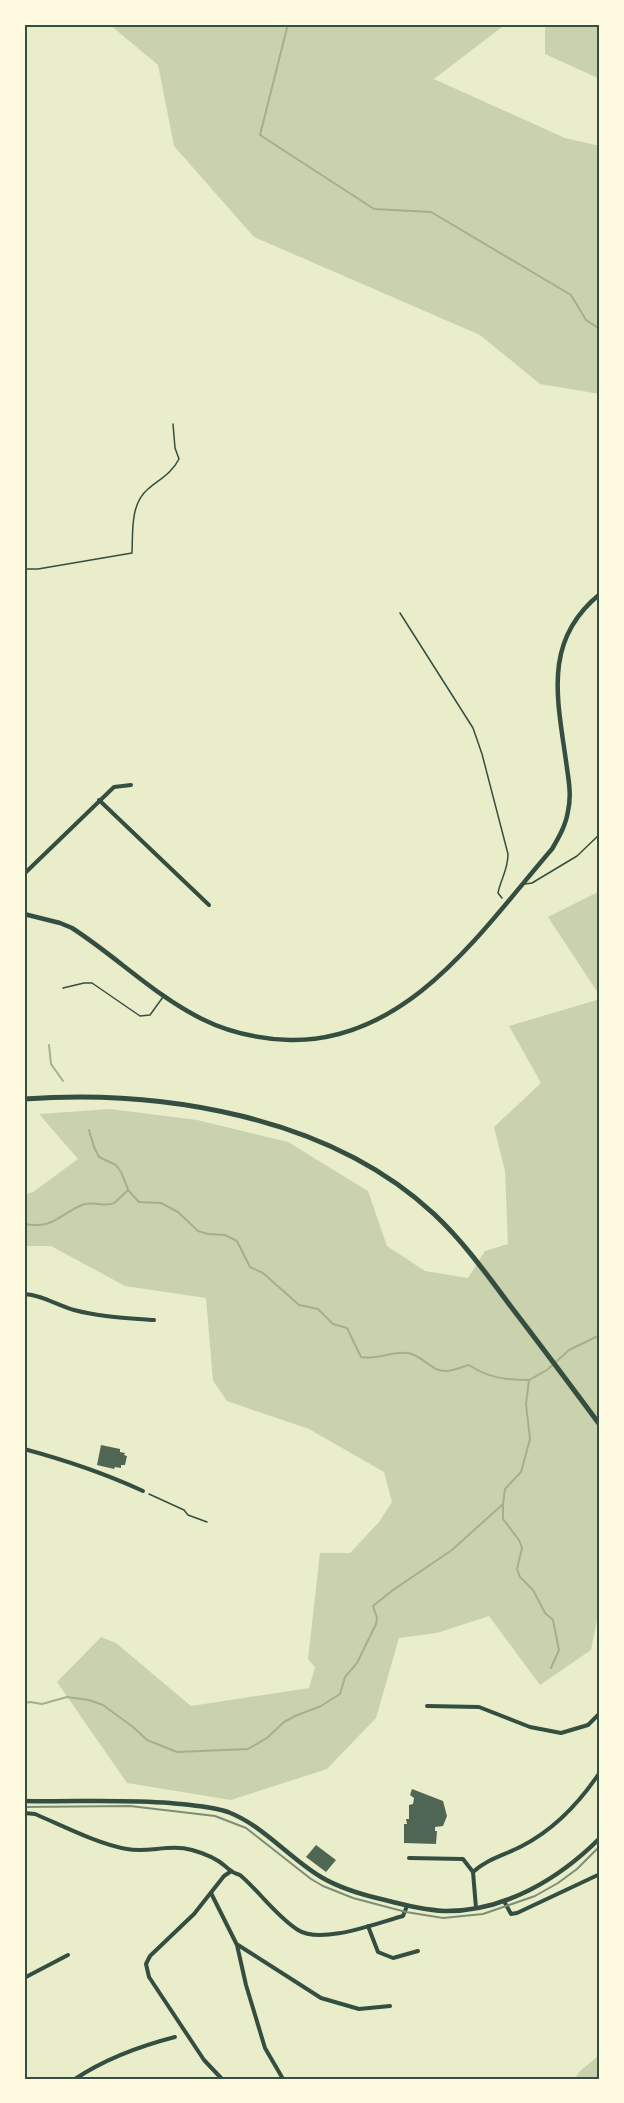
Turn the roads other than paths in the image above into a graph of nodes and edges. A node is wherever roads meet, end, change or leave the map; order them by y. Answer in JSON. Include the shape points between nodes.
{"nodes":[{"id":1,"x":600,"y":594,"type":"edge"},
{"id":2,"x":131,"y":785,"type":"dead end"},
{"id":3,"x":99,"y":800,"type":"junction"},
{"id":4,"x":600,"y":834,"type":"edge"},
{"id":5,"x":24,"y":874,"type":"edge"},
{"id":6,"x":521,"y":884,"type":"junction"},
{"id":7,"x":209,"y":905,"type":"dead end"},
{"id":8,"x":24,"y":914,"type":"edge"},
{"id":9,"x":63,"y":988,"type":"dead end"},
{"id":10,"x":163,"y":996,"type":"junction"},
{"id":11,"x":24,"y":1099,"type":"edge"},
{"id":12,"x":24,"y":1293,"type":"edge"},
{"id":13,"x":154,"y":1320,"type":"dead end"},
{"id":14,"x":600,"y":1425,"type":"edge"},
{"id":15,"x":24,"y":1449,"type":"edge"},
{"id":16,"x":143,"y":1491,"type":"road end"},
{"id":17,"x":427,"y":1706,"type":"dead end"},
{"id":18,"x":600,"y":1713,"type":"edge"},
{"id":19,"x":600,"y":1772,"type":"edge"},
{"id":20,"x":24,"y":1801,"type":"edge"},
{"id":21,"x":24,"y":1813,"type":"edge"},
{"id":22,"x":600,"y":1838,"type":"edge"},
{"id":23,"x":409,"y":1858,"type":"dead end"},
{"id":24,"x":230,"y":1872,"type":"junction"},
{"id":25,"x":473,"y":1872,"type":"junction"},
{"id":26,"x":600,"y":1874,"type":"edge"},
{"id":27,"x":211,"y":1893,"type":"junction"},
{"id":28,"x":504,"y":1901,"type":"junction"},
{"id":29,"x":407,"y":1906,"type":"junction"},
{"id":30,"x":476,"y":1908,"type":"junction"},
{"id":31,"x":368,"y":1926,"type":"junction"},
{"id":32,"x":237,"y":1945,"type":"junction"},
{"id":33,"x":418,"y":1951,"type":"dead end"},
{"id":34,"x":68,"y":1954,"type":"dead end"},
{"id":35,"x":24,"y":1978,"type":"edge"},
{"id":36,"x":390,"y":2006,"type":"dead end"},
{"id":37,"x":175,"y":2037,"type":"dead end"},
{"id":38,"x":75,"y":2079,"type":"edge"},
{"id":39,"x":222,"y":2079,"type":"edge"},
{"id":40,"x":283,"y":2079,"type":"edge"}],
"edges":[{"from":1,"to":6,"type":"street","via":[[570,628],[562,647],[557,685],[569,810],[552,849]]},
{"from":2,"to":3,"type":"street","via":[[114,787]]},
{"from":3,"to":5,"type":"street"},
{"from":3,"to":7,"type":"street"},
{"from":4,"to":6,"type":"lane","via":[[556,870],[532,883]]},
{"from":6,"to":10,"type":"street","via":[[463,952],[423,990],[375,1022],[344,1033],[306,1040],[255,1037],[204,1020]]},
{"from":8,"to":10,"type":"street","via":[[72,928]]},
{"from":9,"to":10,"type":"lane","via":[[92,983],[140,1016],[150,1015]]},
{"from":11,"to":14,"type":"main road","via":[[73,1096],[194,1107],[303,1136],[351,1157],[395,1183],[434,1215],[480,1266]]},
{"from":12,"to":13,"type":"street","via":[[101,1316]]},
{"from":15,"to":16,"type":"street","via":[[113,1477]]},
{"from":17,"to":18,"type":"street","via":[[479,1707],[530,1727],[561,1734],[588,1725]]},
{"from":19,"to":25,"type":"street","via":[[571,1810],[536,1838],[482,1863]]},
{"from":20,"to":29,"type":"street","via":[[129,1800],[222,1810],[248,1822],[330,1882]]},
{"from":21,"to":24,"type":"street","via":[[115,1847],[167,1847],[210,1856]]},
{"from":22,"to":28,"type":"street","via":[[567,1868]]},
{"from":23,"to":25,"type":"street","via":[[463,1859]]},
{"from":24,"to":27,"type":"street"},
{"from":24,"to":31,"type":"street","via":[[240,1875],[300,1931],[322,1936]]},
{"from":25,"to":30,"type":"street"},
{"from":26,"to":28,"type":"street","via":[[517,1913],[511,1914]]},
{"from":27,"to":32,"type":"street"},
{"from":27,"to":39,"type":"street","via":[[146,1964],[149,1977],[204,2060]]},
{"from":28,"to":30,"type":"street"},
{"from":29,"to":30,"type":"street","via":[[442,1911]]},
{"from":29,"to":31,"type":"street","via":[[403,1916]]},
{"from":31,"to":33,"type":"street","via":[[378,1953],[393,1958]]},
{"from":32,"to":36,"type":"street","via":[[321,1998],[359,2009]]},
{"from":32,"to":40,"type":"street","via":[[265,2048]]},
{"from":34,"to":35,"type":"street"},
{"from":37,"to":38,"type":"street","via":[[144,2045]]}]}
